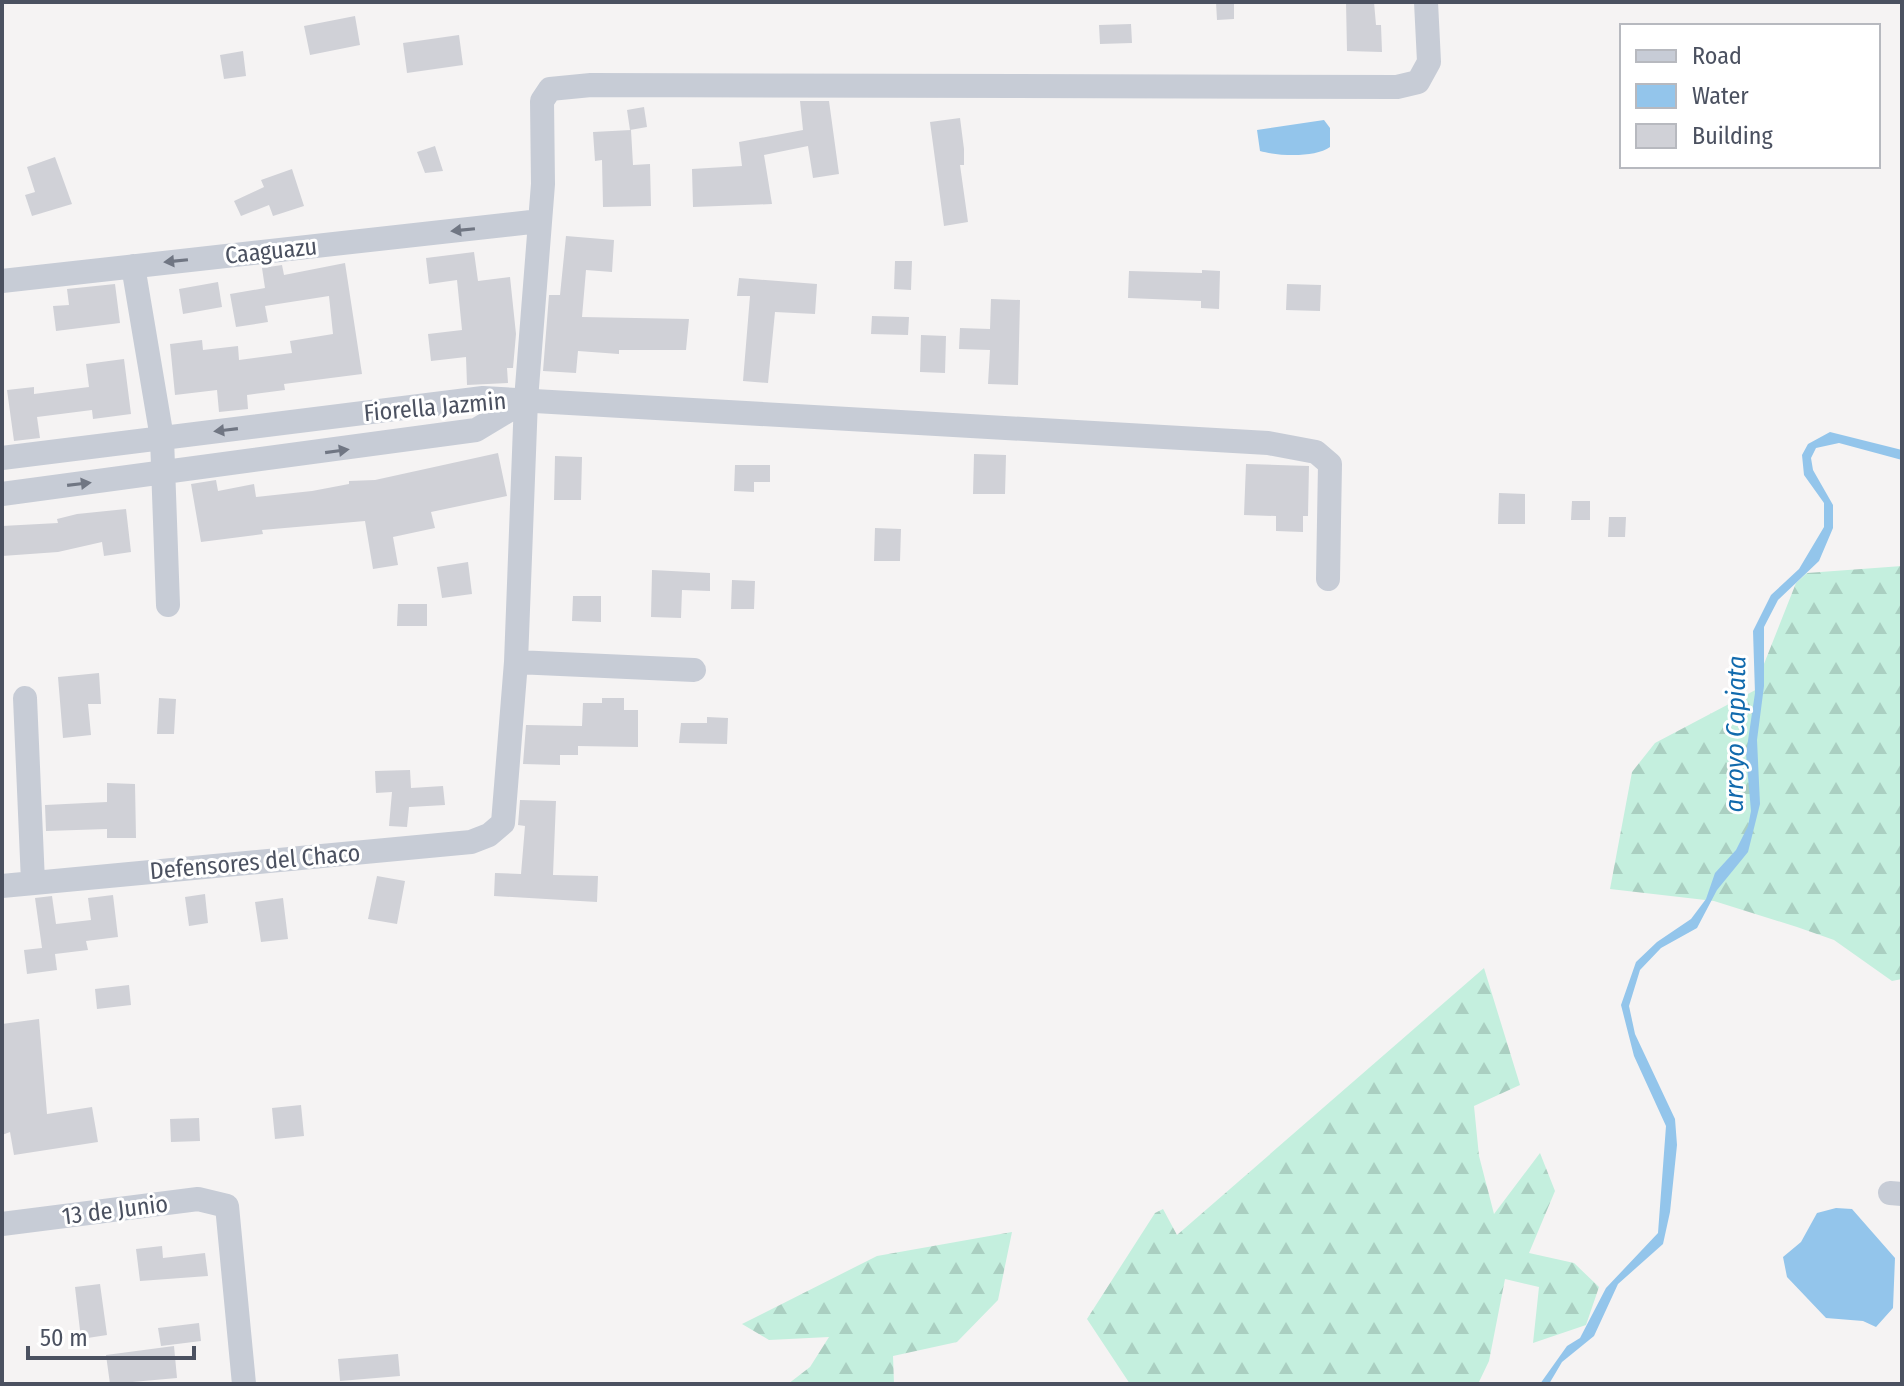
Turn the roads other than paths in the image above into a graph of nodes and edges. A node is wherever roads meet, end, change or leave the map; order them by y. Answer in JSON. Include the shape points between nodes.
{"nodes":[{"id":1,"x":1426,"y":2,"type":"edge"},
{"id":2,"x":540,"y":221,"type":"junction"},
{"id":3,"x":133,"y":266,"type":"junction"},
{"id":4,"x":2,"y":281,"type":"edge"},
{"id":5,"x":526,"y":400,"type":"junction"},
{"id":6,"x":162,"y":438,"type":"junction"},
{"id":7,"x":2,"y":458,"type":"edge"},
{"id":8,"x":163,"y":475,"type":"junction"},
{"id":9,"x":2,"y":494,"type":"edge"},
{"id":10,"x":1328,"y":579,"type":"dead end"},
{"id":11,"x":168,"y":605,"type":"dead end"},
{"id":12,"x":516,"y":662,"type":"junction"},
{"id":13,"x":694,"y":670,"type":"dead end"},
{"id":14,"x":25,"y":698,"type":"dead end"},
{"id":15,"x":33,"y":882,"type":"junction"},
{"id":16,"x":2,"y":886,"type":"edge"},
{"id":17,"x":2,"y":1224,"type":"edge"},
{"id":18,"x":244,"y":1384,"type":"edge"}],
"edges":[{"from":1,"to":2,"type":"street","via":[[1429,62],[1418,82],[1397,87],[560,86],[550,89],[542,101]]},
{"from":2,"to":3,"type":"street","name":"Caaguazu","one_way":true},
{"from":2,"to":5,"type":"street"},
{"from":3,"to":4,"type":"street","name":"Caaguazu"},
{"from":3,"to":6,"type":"street"},
{"from":5,"to":6,"type":"street","name":"Fiorella Jazmin","one_way":true,"via":[[476,399]]},
{"from":8,"to":5,"type":"street","name":"Fiorella Jazmin","one_way":true,"via":[[476,430]]},
{"from":5,"to":10,"type":"street","via":[[1268,443],[1316,452],[1330,464]]},
{"from":5,"to":12,"type":"street"},
{"from":6,"to":7,"type":"street","name":"Fiorella Jazmin"},
{"from":6,"to":8,"type":"street"},
{"from":9,"to":8,"type":"street","name":"Fiorella Jazmin","one_way":true},
{"from":8,"to":11,"type":"street"},
{"from":12,"to":13,"type":"street"},
{"from":12,"to":15,"type":"street","name":"Defensores del Chaco","via":[[503,823],[489,835],[471,842]]},
{"from":14,"to":15,"type":"street"},
{"from":15,"to":16,"type":"street","name":"Defensores del Chaco"},
{"from":17,"to":18,"type":"street","name":"13 de Junio","via":[[198,1199],[227,1206]]}]}
